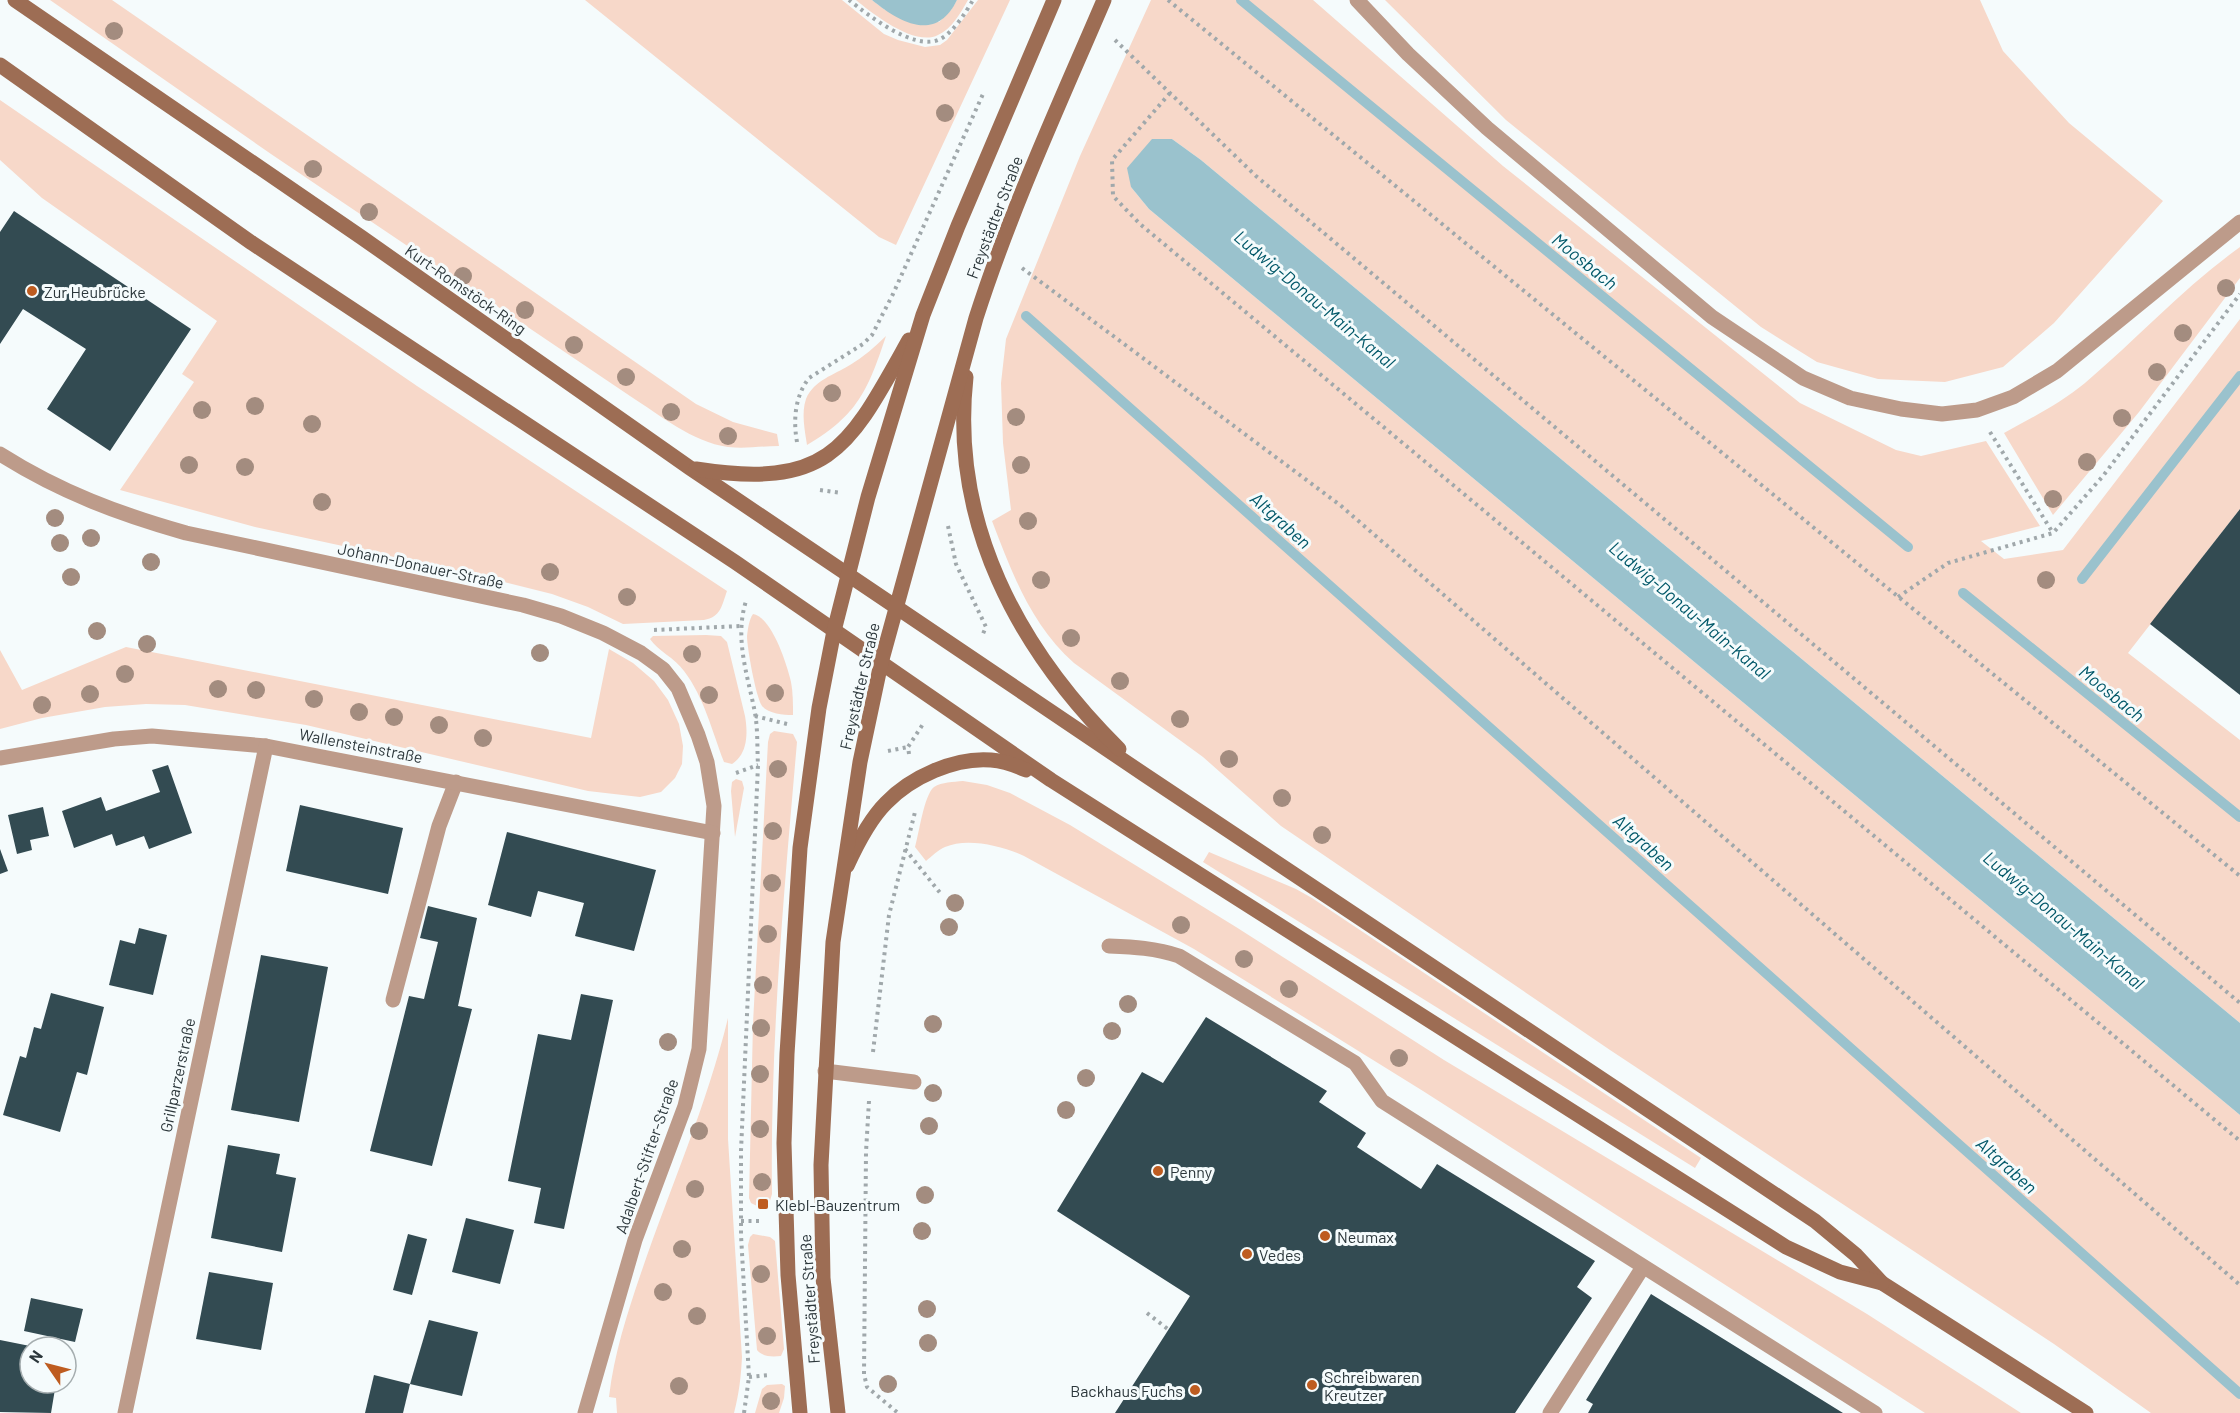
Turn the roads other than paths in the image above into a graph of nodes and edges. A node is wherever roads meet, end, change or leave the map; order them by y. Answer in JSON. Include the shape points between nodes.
{"nodes":[{"id":1,"x":15,"y":0,"type":"edge"},
{"id":2,"x":1054,"y":0,"type":"edge"},
{"id":3,"x":1104,"y":0,"type":"edge"},
{"id":4,"x":1357,"y":0,"type":"edge"},
{"id":5,"x":0,"y":65,"type":"edge"},
{"id":6,"x":2240,"y":222,"type":"edge"},
{"id":7,"x":923,"y":315,"type":"junction"},
{"id":8,"x":976,"y":318,"type":"junction"},
{"id":9,"x":0,"y":454,"type":"edge"},
{"id":10,"x":690,"y":468,"type":"junction"},
{"id":11,"x":848,"y":574,"type":"junction"},
{"id":12,"x":896,"y":607,"type":"junction"},
{"id":13,"x":834,"y":631,"type":"junction"},
{"id":14,"x":881,"y":663,"type":"junction"},
{"id":15,"x":266,"y":746,"type":"junction"},
{"id":16,"x":0,"y":758,"type":"edge"},
{"id":17,"x":1145,"y":775,"type":"junction"},
{"id":18,"x":1052,"y":780,"type":"junction"},
{"id":19,"x":456,"y":782,"type":"junction"},
{"id":20,"x":713,"y":833,"type":"junction"},
{"id":21,"x":841,"y":879,"type":"junction"},
{"id":22,"x":1109,"y":946,"type":"dead end"},
{"id":23,"x":393,"y":1000,"type":"dead end"},
{"id":24,"x":825,"y":1071,"type":"junction"},
{"id":25,"x":914,"y":1082,"type":"dead end"},
{"id":26,"x":1643,"y":1267,"type":"junction"},
{"id":27,"x":1882,"y":1284,"type":"junction"},
{"id":28,"x":125,"y":1413,"type":"edge"},
{"id":29,"x":585,"y":1413,"type":"edge"},
{"id":30,"x":800,"y":1413,"type":"edge"},
{"id":31,"x":838,"y":1413,"type":"edge"},
{"id":32,"x":1550,"y":1413,"type":"edge"},
{"id":33,"x":1875,"y":1413,"type":"edge"},
{"id":34,"x":2086,"y":1413,"type":"edge"}],
"edges":[{"from":1,"to":10,"type":"main road","name":"Kurt-Romstöck-Ring"},
{"from":2,"to":7,"type":"main road","name":"Freystädter Straße"},
{"from":3,"to":8,"type":"main road","name":"Freystädter Straße","via":[[1030,173]]},
{"from":4,"to":6,"type":"street","via":[[1487,128],[1712,317],[1803,378],[1850,398],[1942,414],[1977,410],[2013,397],[2057,371]]},
{"from":5,"to":13,"type":"main road","via":[[252,243]]},
{"from":7,"to":10,"type":"main road","via":[[864,419],[819,461],[781,474],[734,475]]},
{"from":7,"to":11,"type":"main road","name":"Freystädter Straße"},
{"from":8,"to":12,"type":"main road","name":"Freystädter Straße"},
{"from":8,"to":17,"type":"main road","via":[[966,384],[965,447],[983,545],[1014,614],[1043,658],[1094,723]]},
{"from":9,"to":20,"type":"street","name":"Johann-Donauer-Straße","via":[[55,486],[139,519],[186,533],[523,605],[622,642],[663,669],[690,712],[712,781]]},
{"from":10,"to":11,"type":"main road","name":"Kurt-Romstöck-Ring"},
{"from":11,"to":12,"type":"main road","name":"Kurt-Romstöck-Ring"},
{"from":11,"to":13,"type":"main road","name":"Freystädter Straße"},
{"from":12,"to":14,"type":"main road","name":"Freystädter Straße"},
{"from":12,"to":17,"type":"main road","name":"Kurt-Romstöck-Ring"},
{"from":13,"to":14,"type":"main road"},
{"from":13,"to":30,"type":"main road","name":"Freystädter Straße","via":[[815,731],[800,848],[787,1054],[785,1222]]},
{"from":14,"to":18,"type":"main road"},
{"from":14,"to":21,"type":"main road","name":"Freystädter Straße","via":[[863,743]]},
{"from":15,"to":16,"type":"street","name":"Wallensteinstraße","via":[[152,736]]},
{"from":15,"to":19,"type":"street","name":"Wallensteinstraße"},
{"from":15,"to":28,"type":"street","name":"Grillparzerstraße"},
{"from":17,"to":27,"type":"main road","via":[[1815,1221],[1856,1255]]},
{"from":18,"to":21,"type":"main road","via":[[993,760],[975,760],[929,773],[895,794],[878,812]]},
{"from":18,"to":27,"type":"main road","via":[[1786,1247],[1840,1272]]},
{"from":19,"to":20,"type":"street","name":"Wallensteinstraße"},
{"from":19,"to":23,"type":"street","via":[[439,826]]},
{"from":20,"to":29,"type":"street","name":"Adalbert-Stifter-Straße","via":[[702,1019],[694,1070],[685,1106],[635,1240]]},
{"from":21,"to":24,"type":"main road","name":"Freystädter Straße"},
{"from":22,"to":26,"type":"street","via":[[1165,951],[1199,968],[1354,1063],[1382,1101]]},
{"from":24,"to":25,"type":"street"},
{"from":24,"to":31,"type":"main road","name":"Freystädter Straße","via":[[821,1165],[823,1278]]},
{"from":26,"to":32,"type":"street"},
{"from":26,"to":33,"type":"street"},
{"from":27,"to":34,"type":"main road"}]}
